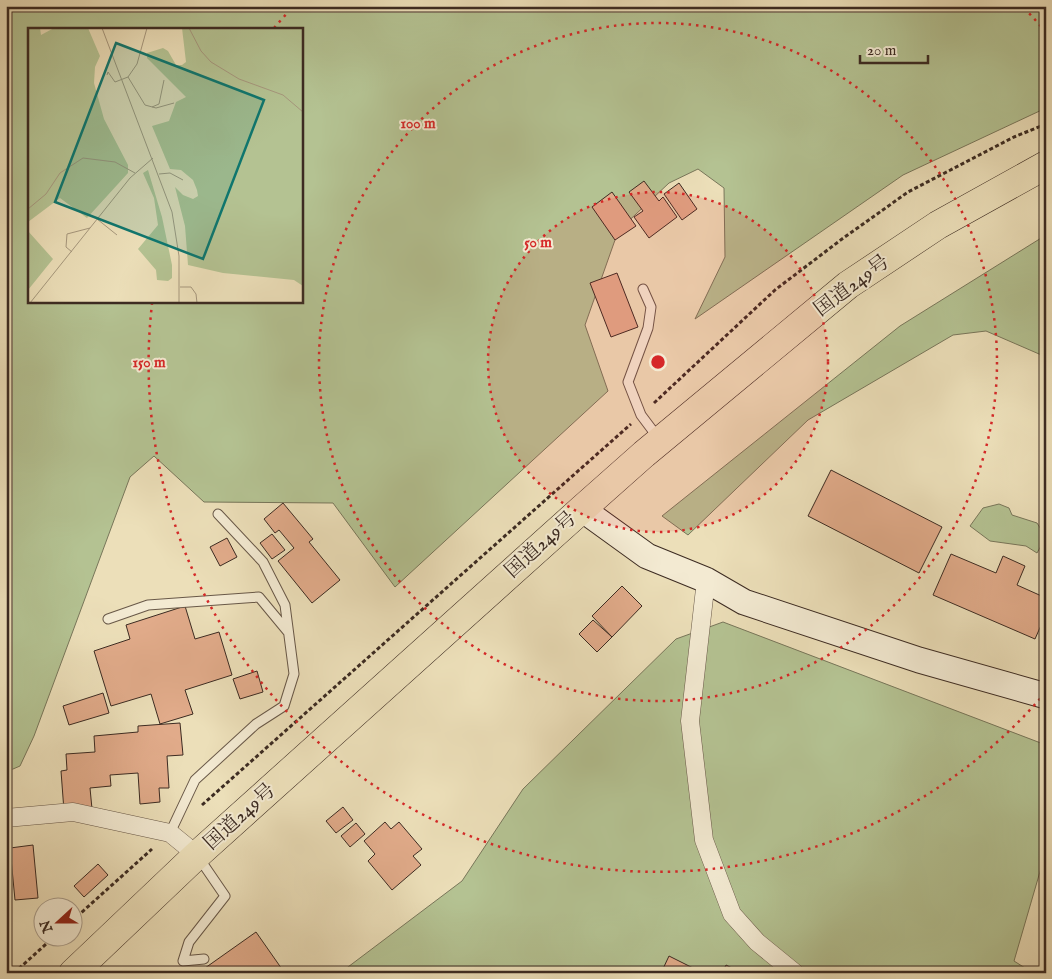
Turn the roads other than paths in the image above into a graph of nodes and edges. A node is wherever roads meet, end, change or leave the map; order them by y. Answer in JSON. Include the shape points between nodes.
{"nodes":[{"id":1,"x":1046,"y":165,"type":"edge"},
{"id":2,"x":643,"y":289,"type":"dead end"},
{"id":3,"x":660,"y":441,"type":"junction"},
{"id":4,"x":582,"y":509,"type":"junction"},
{"id":5,"x":218,"y":514,"type":"dead end"},
{"id":6,"x":706,"y":580,"type":"junction"},
{"id":7,"x":108,"y":619,"type":"dead end"},
{"id":8,"x":289,"y":632,"type":"junction"},
{"id":9,"x":1046,"y":696,"type":"edge"},
{"id":10,"x":6,"y":818,"type":"edge"},
{"id":11,"x":170,"y":834,"type":"junction"},
{"id":12,"x":197,"y":856,"type":"junction"},
{"id":13,"x":204,"y":959,"type":"dead end"},
{"id":14,"x":73,"y":973,"type":"edge"},
{"id":15,"x":795,"y":973,"type":"edge"}],
"edges":[{"from":1,"to":3,"type":"highway","name":"国道249号","via":[[938,225],[848,285]]},
{"from":2,"to":3,"type":"lane","via":[[651,307],[648,328],[628,382],[641,415]]},
{"from":3,"to":4,"type":"highway","name":"国道249号"},
{"from":4,"to":6,"type":"street","via":[[647,556]]},
{"from":4,"to":12,"type":"highway","name":"国道249号"},
{"from":5,"to":8,"type":"lane","via":[[263,562],[286,605]]},
{"from":6,"to":9,"type":"street","via":[[744,602],[919,660]]},
{"from":6,"to":15,"type":"street","via":[[690,721],[704,840],[732,914],[757,942]]},
{"from":7,"to":8,"type":"lane","via":[[148,605],[259,597]]},
{"from":8,"to":11,"type":"lane","via":[[294,674],[284,706],[256,724],[195,780]]},
{"from":10,"to":11,"type":"street","via":[[73,812]]},
{"from":11,"to":12,"type":"street"},
{"from":12,"to":13,"type":"lane","via":[[225,896],[189,942],[183,961]]},
{"from":12,"to":14,"type":"highway","name":"国道249号"}]}
